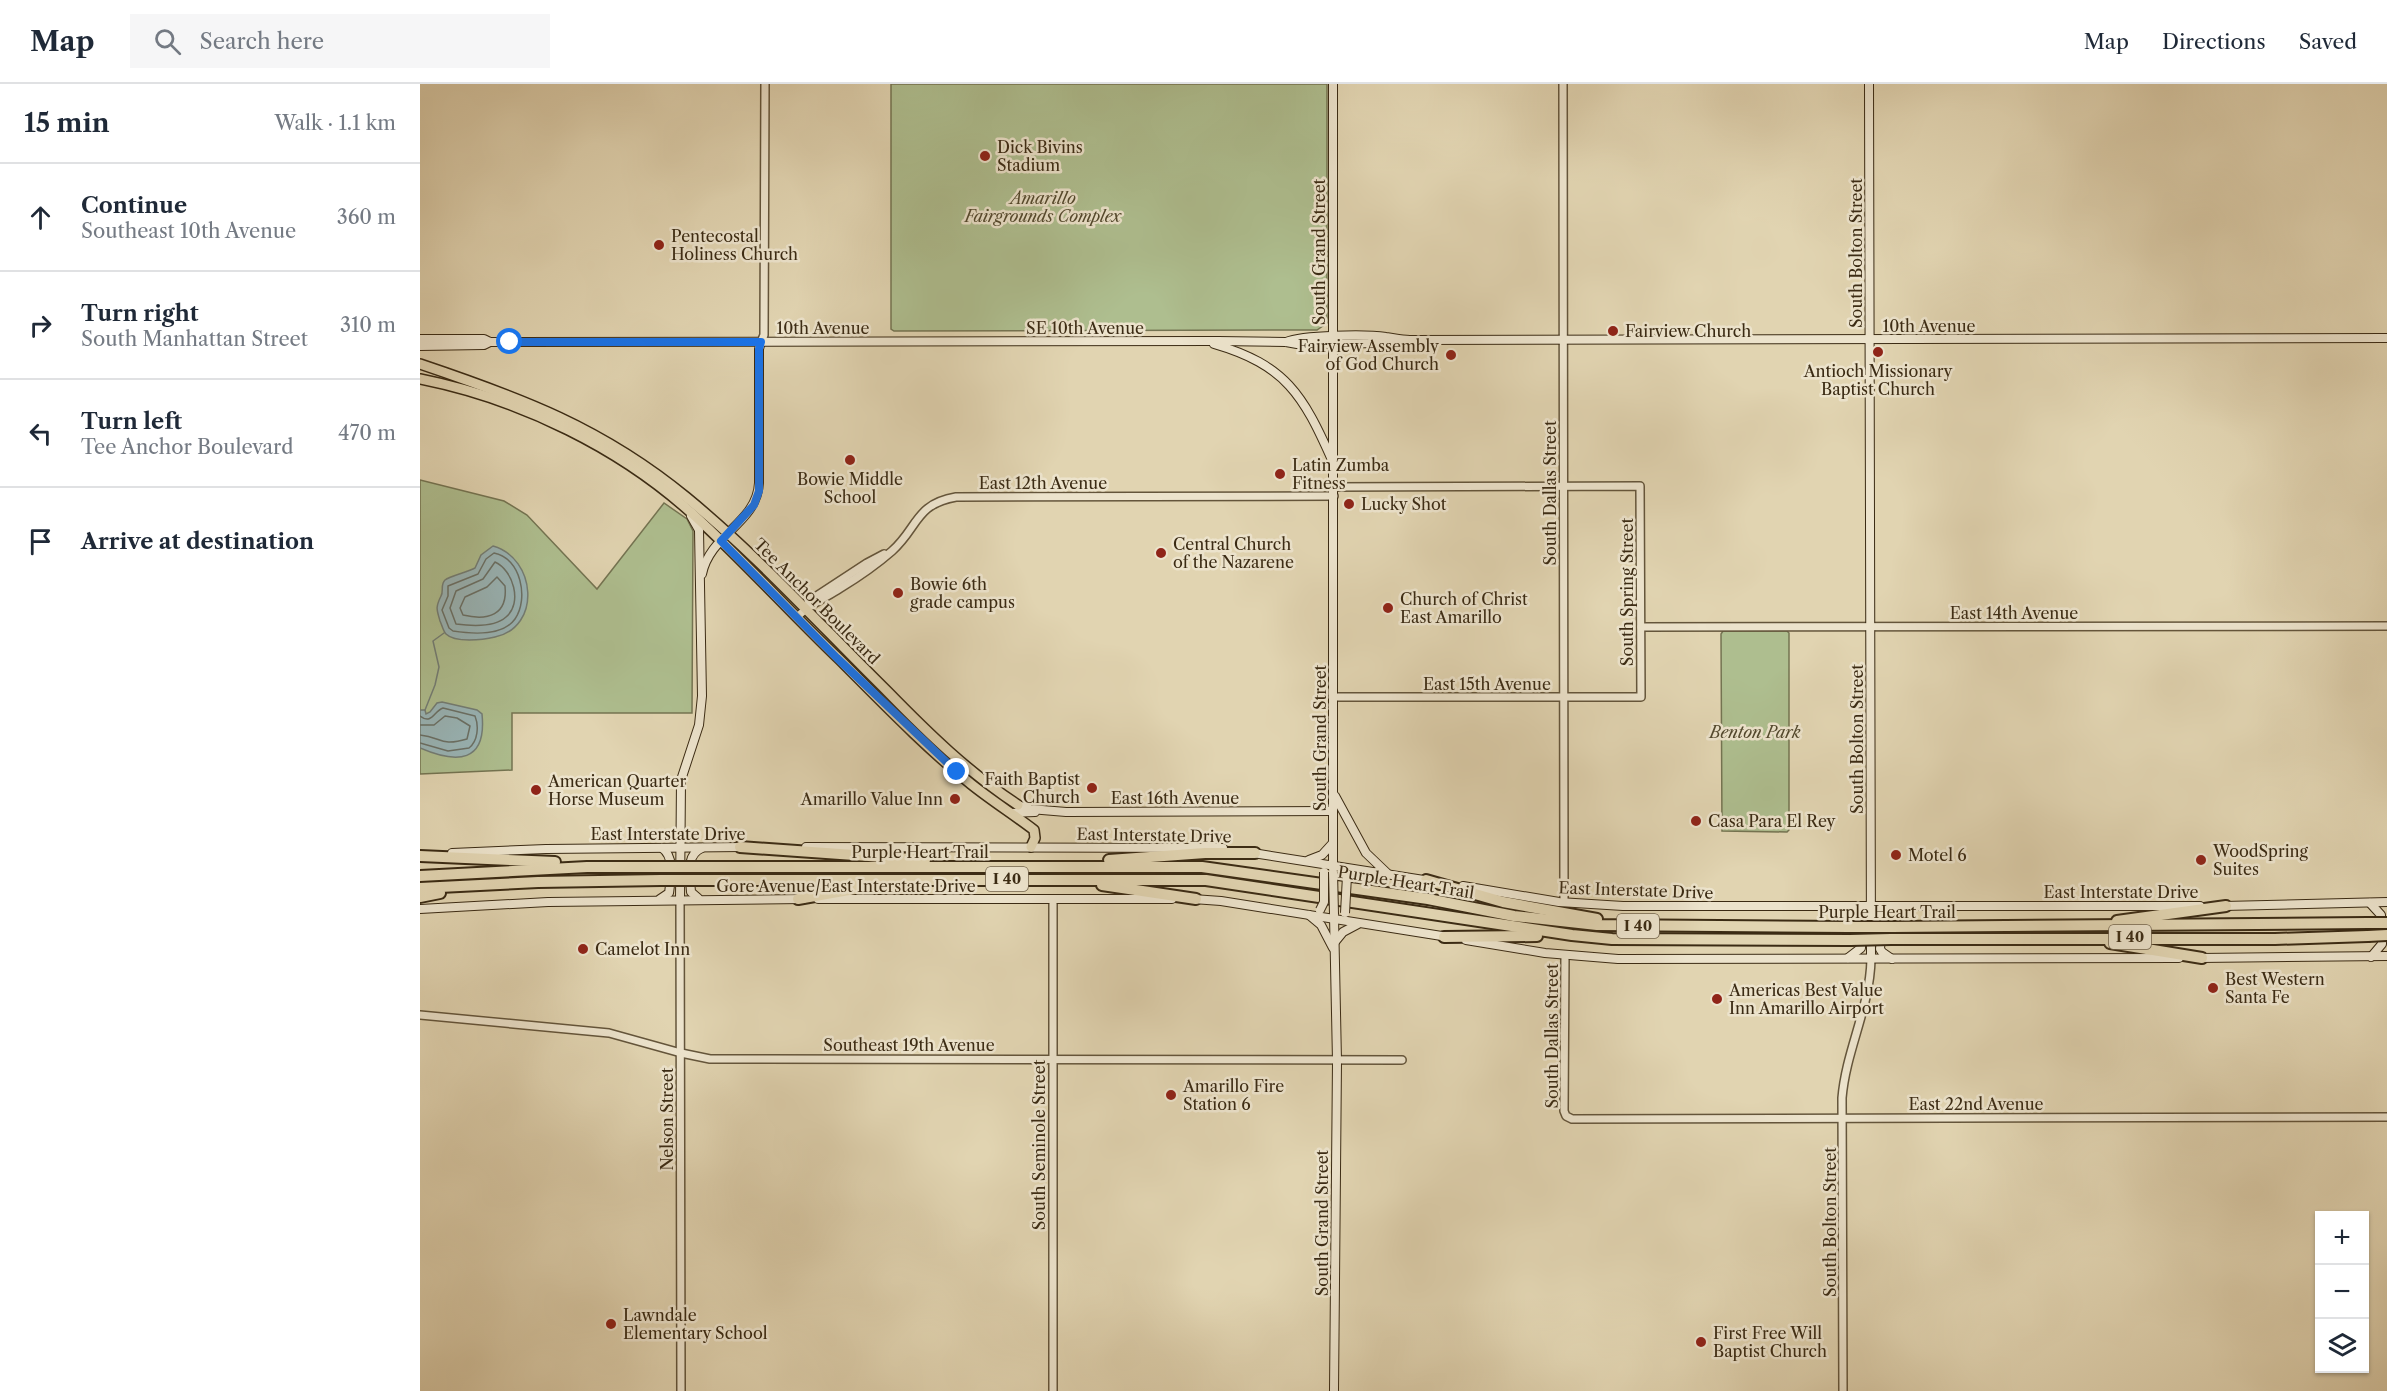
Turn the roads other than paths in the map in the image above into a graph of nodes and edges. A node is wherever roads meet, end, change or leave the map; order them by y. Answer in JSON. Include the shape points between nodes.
{"nodes":[{"id":1,"x":765,"y":84,"type":"edge"},
{"id":2,"x":1333,"y":84,"type":"edge"},
{"id":3,"x":1563,"y":84,"type":"edge"},
{"id":4,"x":1869,"y":84,"type":"edge"},
{"id":5,"x":1333,"y":320,"type":"junction"},
{"id":6,"x":1309,"y":337,"type":"junction"},
{"id":7,"x":2387,"y":338,"type":"edge"},
{"id":8,"x":420,"y":339,"type":"edge"},
{"id":9,"x":1870,"y":339,"type":"junction"},
{"id":10,"x":1333,"y":340,"type":"junction"},
{"id":11,"x":1564,"y":340,"type":"junction"},
{"id":12,"x":1204,"y":341,"type":"junction"},
{"id":13,"x":1247,"y":341,"type":"junction"},
{"id":14,"x":490,"y":342,"type":"junction"},
{"id":15,"x":761,"y":342,"type":"junction"},
{"id":16,"x":885,"y":342,"type":"joint"},
{"id":17,"x":1286,"y":342,"type":"junction"},
{"id":18,"x":420,"y":346,"type":"edge"},
{"id":19,"x":1254,"y":359,"type":"junction"},
{"id":20,"x":420,"y":364,"type":"edge"},
{"id":21,"x":420,"y":379,"type":"edge"},
{"id":22,"x":1334,"y":462,"type":"junction"},
{"id":23,"x":1640,"y":486,"type":"joint"},
{"id":24,"x":1564,"y":487,"type":"junction"},
{"id":25,"x":1334,"y":492,"type":"junction"},
{"id":26,"x":685,"y":508,"type":"junction"},
{"id":27,"x":724,"y":537,"type":"junction"},
{"id":28,"x":701,"y":579,"type":"junction"},
{"id":29,"x":805,"y":609,"type":"junction"},
{"id":30,"x":797,"y":616,"type":"junction"},
{"id":31,"x":2387,"y":626,"type":"edge"},
{"id":32,"x":1641,"y":627,"type":"junction"},
{"id":33,"x":1870,"y":627,"type":"junction"},
{"id":34,"x":1334,"y":697,"type":"junction"},
{"id":35,"x":1564,"y":697,"type":"junction"},
{"id":36,"x":1641,"y":697,"type":"joint"},
{"id":37,"x":1333,"y":792,"type":"junction"},
{"id":38,"x":1015,"y":809,"type":"junction"},
{"id":39,"x":1333,"y":811,"type":"junction"},
{"id":40,"x":1333,"y":842,"type":"junction"},
{"id":41,"x":703,"y":847,"type":"junction"},
{"id":42,"x":740,"y":847,"type":"junction"},
{"id":43,"x":1031,"y":847,"type":"junction"},
{"id":44,"x":661,"y":848,"type":"junction"},
{"id":45,"x":680,"y":848,"type":"junction"},
{"id":46,"x":1255,"y":853,"type":"junction"},
{"id":47,"x":420,"y":856,"type":"edge"},
{"id":48,"x":1304,"y":861,"type":"junction"},
{"id":49,"x":1318,"y":863,"type":"junction"},
{"id":50,"x":969,"y":866,"type":"junction"},
{"id":51,"x":587,"y":867,"type":"junction"},
{"id":52,"x":1043,"y":867,"type":"junction"},
{"id":53,"x":1333,"y":869,"type":"junction"},
{"id":54,"x":1359,"y":870,"type":"junction"},
{"id":55,"x":1390,"y":875,"type":"junction"},
{"id":56,"x":420,"y":876,"type":"edge"},
{"id":57,"x":917,"y":879,"type":"junction"},
{"id":58,"x":1057,"y":879,"type":"junction"},
{"id":59,"x":1426,"y":880,"type":"junction"},
{"id":60,"x":538,"y":882,"type":"junction"},
{"id":61,"x":420,"y":888,"type":"edge"},
{"id":62,"x":420,"y":897,"type":"edge"},
{"id":63,"x":798,"y":898,"type":"junction"},
{"id":64,"x":702,"y":899,"type":"junction"},
{"id":65,"x":1053,"y":899,"type":"junction"},
{"id":66,"x":1196,"y":899,"type":"junction"},
{"id":67,"x":659,"y":900,"type":"junction"},
{"id":68,"x":680,"y":900,"type":"junction"},
{"id":69,"x":1564,"y":902,"type":"junction"},
{"id":70,"x":2370,"y":903,"type":"junction"},
{"id":71,"x":2387,"y":903,"type":"edge"},
{"id":72,"x":1848,"y":906,"type":"junction"},
{"id":73,"x":1871,"y":906,"type":"junction"},
{"id":74,"x":1893,"y":906,"type":"junction"},
{"id":75,"x":2226,"y":906,"type":"junction"},
{"id":76,"x":420,"y":909,"type":"edge"},
{"id":77,"x":1309,"y":915,"type":"junction"},
{"id":78,"x":1334,"y":917,"type":"junction"},
{"id":79,"x":1350,"y":922,"type":"junction"},
{"id":80,"x":2387,"y":923,"type":"edge"},
{"id":81,"x":1363,"y":924,"type":"junction"},
{"id":82,"x":1654,"y":926,"type":"junction"},
{"id":83,"x":2086,"y":927,"type":"junction"},
{"id":84,"x":2387,"y":936,"type":"edge"},
{"id":85,"x":1444,"y":937,"type":"junction"},
{"id":86,"x":1587,"y":937,"type":"junction"},
{"id":87,"x":2080,"y":938,"type":"junction"},
{"id":88,"x":1334,"y":947,"type":"junction"},
{"id":89,"x":1565,"y":956,"type":"junction"},
{"id":90,"x":2387,"y":956,"type":"edge"},
{"id":91,"x":2371,"y":957,"type":"junction"},
{"id":92,"x":2202,"y":958,"type":"junction"},
{"id":93,"x":1847,"y":959,"type":"junction"},
{"id":94,"x":1871,"y":959,"type":"junction"},
{"id":95,"x":1893,"y":959,"type":"junction"},
{"id":96,"x":420,"y":1015,"type":"edge"},
{"id":97,"x":681,"y":1053,"type":"junction"},
{"id":98,"x":1053,"y":1059,"type":"junction"},
{"id":99,"x":1402,"y":1060,"type":"dead end"},
{"id":100,"x":1336,"y":1061,"type":"junction"},
{"id":101,"x":1566,"y":1116,"type":"joint"},
{"id":102,"x":2387,"y":1117,"type":"edge"},
{"id":103,"x":1843,"y":1118,"type":"junction"},
{"id":104,"x":681,"y":1391,"type":"edge"},
{"id":105,"x":1053,"y":1391,"type":"edge"},
{"id":106,"x":1334,"y":1391,"type":"edge"},
{"id":107,"x":1843,"y":1391,"type":"edge"}],
"edges":[{"from":1,"to":15,"type":"street"},
{"from":2,"to":5,"type":"main road","name":"South Grand Street"},
{"from":3,"to":11,"type":"street","name":"South Dallas Street"},
{"from":4,"to":9,"type":"main road","name":"South Bolton Street"},
{"from":5,"to":6,"type":"main road","via":[[1325,331]]},
{"from":5,"to":10,"type":"main road","name":"South Grand Street"},
{"from":6,"to":10,"type":"main road","name":"10th Avenue"},
{"from":6,"to":17,"type":"main road","name":"10th Avenue"},
{"from":7,"to":9,"type":"main road","name":"10th Avenue"},
{"from":8,"to":14,"type":"main road"},
{"from":9,"to":11,"type":"main road","name":"10th Avenue"},
{"from":9,"to":33,"type":"main road","name":"South Bolton Street"},
{"from":10,"to":11,"type":"main road","name":"10th Avenue"},
{"from":10,"to":17,"type":"main road","name":"10th Avenue"},
{"from":10,"to":22,"type":"main road","name":"South Grand Street"},
{"from":11,"to":24,"type":"street","name":"South Dallas Street"},
{"from":12,"to":13,"type":"main road","name":"SE 10th Avenue"},
{"from":12,"to":16,"type":"main road","name":"SE 10th Avenue"},
{"from":12,"to":19,"type":"main road"},
{"from":13,"to":17,"type":"main road","name":"SE 10th Avenue"},
{"from":13,"to":19,"type":"main road","via":[[1248,352]]},
{"from":14,"to":15,"type":"main road","name":"10th Avenue"},
{"from":14,"to":18,"type":"main road"},
{"from":15,"to":16,"type":"main road","name":"10th Avenue"},
{"from":15,"to":27,"type":"main road","via":[[759,491],[754,505]]},
{"from":19,"to":22,"type":"main road","via":[[1278,375],[1302,399]]},
{"from":20,"to":27,"type":"main road","name":"Tee Anchor Boulevard","via":[[516,397],[584,428],[662,478]]},
{"from":21,"to":26,"type":"main road","name":"Tee Anchor Boulevard","via":[[482,395],[559,426],[638,472]]},
{"from":22,"to":25,"type":"main road","name":"South Grand Street"},
{"from":23,"to":24,"type":"street","name":"East 12th Avenue"},
{"from":23,"to":32,"type":"street","name":"South Spring Street"},
{"from":24,"to":25,"type":"street","name":"East 12th Avenue"},
{"from":24,"to":35,"type":"street","name":"South Dallas Street"},
{"from":25,"to":29,"type":"street","name":"East 12th Avenue","via":[[956,497],[936,502],[923,511],[892,551],[877,556],[821,593]]},
{"from":25,"to":34,"type":"main road","name":"South Grand Street"},
{"from":26,"to":27,"type":"main road","name":"Tee Anchor Boulevard"},
{"from":26,"to":28,"type":"main road","name":"Nelson Street","via":[[699,530]]},
{"from":27,"to":28,"type":"main road","via":[[706,559]]},
{"from":27,"to":29,"type":"main road","name":"Tee Anchor Boulevard"},
{"from":27,"to":30,"type":"main road","name":"Tee Anchor Boulevard"},
{"from":28,"to":45,"type":"main road","name":"Nelson Street","via":[[702,696],[699,725],[681,780]]},
{"from":29,"to":30,"type":"street"},
{"from":29,"to":38,"type":"main road","name":"Tee Anchor Boulevard","via":[[950,752]]},
{"from":30,"to":38,"type":"main road","name":"Tee Anchor Boulevard","via":[[948,764],[973,785]]},
{"from":31,"to":33,"type":"street","name":"East 14th Avenue"},
{"from":32,"to":33,"type":"street","name":"East 14th Avenue"},
{"from":32,"to":36,"type":"street","name":"South Spring Street"},
{"from":33,"to":73,"type":"main road","name":"South Bolton Street"},
{"from":34,"to":35,"type":"street","name":"East 15th Avenue"},
{"from":34,"to":37,"type":"main road","name":"South Grand Street"},
{"from":35,"to":36,"type":"street","name":"East 15th Avenue"},
{"from":35,"to":69,"type":"street","name":"South Dallas Street"},
{"from":37,"to":39,"type":"main road","name":"South Grand Street"},
{"from":37,"to":55,"type":"main road","via":[[1366,853]]},
{"from":38,"to":39,"type":"main road","name":"East 16th Avenue"},
{"from":38,"to":43,"type":"main road","name":"Tee Anchor Boulevard","via":[[1034,830]]},
{"from":39,"to":40,"type":"main road","name":"South Grand Street"},
{"from":40,"to":48,"type":"main road","via":[[1316,859]]},
{"from":40,"to":53,"type":"main road","name":"South Grand Street"},
{"from":41,"to":42,"type":"main road","name":"East Interstate Drive"},
{"from":41,"to":45,"type":"main road","name":"East Interstate Drive"},
{"from":41,"to":64,"type":"main road","via":[[690,860],[691,892]]},
{"from":42,"to":43,"type":"main road","name":"East Interstate Drive"},
{"from":42,"to":50,"type":"highway"},
{"from":43,"to":46,"type":"main road","name":"East Interstate Drive","via":[[1208,848]]},
{"from":44,"to":45,"type":"main road","name":"East Interstate Drive"},
{"from":44,"to":47,"type":"main road","name":"East Interstate Drive"},
{"from":44,"to":67,"type":"main road","via":[[671,860],[670,890],[668,896]]},
{"from":45,"to":68,"type":"main road","name":"Nelson Street"},
{"from":46,"to":48,"type":"main road","name":"East Interstate Drive"},
{"from":46,"to":52,"type":"highway","via":[[1181,854]]},
{"from":47,"to":51,"type":"highway"},
{"from":48,"to":49,"type":"main road","name":"East Interstate Drive"},
{"from":49,"to":53,"type":"main road","name":"East Interstate Drive"},
{"from":49,"to":77,"type":"main road","bridge":true,"via":[[1324,872],[1324,902],[1320,910]]},
{"from":50,"to":51,"type":"highway","name":"Purple Heart Trail","number":"I 40","bridge":true},
{"from":50,"to":52,"type":"highway","name":"Purple Heart Trail","number":"I 40"},
{"from":51,"to":56,"type":"highway","name":"Purple Heart Trail","number":"I 40"},
{"from":52,"to":82,"type":"highway","name":"Purple Heart Trail","number":"I 40","via":[[1213,868],[1560,922]]},
{"from":53,"to":54,"type":"main road","name":"East Interstate Drive"},
{"from":53,"to":78,"type":"main road","name":"South Grand Street","bridge":true},
{"from":54,"to":55,"type":"main road","name":"East Interstate Drive"},
{"from":54,"to":79,"type":"main road","bridge":true,"via":[[1347,876],[1345,913]]},
{"from":55,"to":59,"type":"main road","name":"East Interstate Drive"},
{"from":57,"to":58,"type":"highway","name":"Purple Heart Trail","number":"I 40"},
{"from":57,"to":60,"type":"highway","name":"Purple Heart Trail","number":"I 40","bridge":true},
{"from":57,"to":63,"type":"highway"},
{"from":58,"to":66,"type":"highway"},
{"from":58,"to":86,"type":"highway","name":"Purple Heart Trail","number":"I 40","via":[[1235,883]]},
{"from":59,"to":69,"type":"main road","name":"East Interstate Drive"},
{"from":59,"to":82,"type":"highway","via":[[1503,902]]},
{"from":60,"to":61,"type":"highway","name":"Purple Heart Trail","number":"I 40"},
{"from":60,"to":62,"type":"highway"},
{"from":63,"to":64,"type":"main road","name":"Gore Avenue/East Interstate Drive"},
{"from":63,"to":65,"type":"main road","name":"Gore Avenue/East Interstate Drive"},
{"from":64,"to":68,"type":"main road","name":"Gore Avenue/East Interstate Drive"},
{"from":65,"to":66,"type":"main road","name":"Gore Avenue/East Interstate Drive"},
{"from":65,"to":98,"type":"street","name":"South Seminole Street"},
{"from":66,"to":77,"type":"main road","name":"Gore Avenue/East Interstate Drive"},
{"from":67,"to":68,"type":"main road"},
{"from":67,"to":76,"type":"main road"},
{"from":68,"to":97,"type":"street","name":"Nelson Street"},
{"from":69,"to":72,"type":"main road","name":"East Interstate Drive","via":[[1623,906]]},
{"from":70,"to":71,"type":"main road","name":"East Interstate Drive"},
{"from":70,"to":75,"type":"main road","name":"East Interstate Drive"},
{"from":70,"to":91,"type":"main road","via":[[2381,915],[2382,944]]},
{"from":72,"to":73,"type":"main road","name":"East Interstate Drive"},
{"from":72,"to":93,"type":"main road","via":[[1862,917],[1861,948]]},
{"from":73,"to":74,"type":"main road","name":"East Interstate Drive"},
{"from":73,"to":94,"type":"main road","name":"South Bolton Street"},
{"from":74,"to":75,"type":"main road","name":"East Interstate Drive"},
{"from":74,"to":95,"type":"main road","via":[[1881,916],[1880,949]]},
{"from":75,"to":83,"type":"highway"},
{"from":77,"to":78,"type":"main road","name":"Gore Avenue/East Interstate Drive"},
{"from":77,"to":88,"type":"main road","via":[[1322,926]]},
{"from":78,"to":79,"type":"main road"},
{"from":78,"to":88,"type":"main road","name":"South Grand Street"},
{"from":79,"to":81,"type":"main road"},
{"from":80,"to":83,"type":"highway","name":"Purple Heart Trail","number":"I 40","bridge":true},
{"from":81,"to":85,"type":"main road"},
{"from":81,"to":88,"type":"main road","via":[[1349,927]]},
{"from":82,"to":83,"type":"highway","name":"Purple Heart Trail","number":"I 40","bridge":true},
{"from":84,"to":87,"type":"highway","name":"Purple Heart Trail","number":"I 40","bridge":true},
{"from":85,"to":86,"type":"highway"},
{"from":85,"to":89,"type":"main road"},
{"from":86,"to":87,"type":"highway","name":"Purple Heart Trail","number":"I 40","bridge":true},
{"from":87,"to":92,"type":"highway"},
{"from":88,"to":100,"type":"main road","name":"South Grand Street"},
{"from":89,"to":93,"type":"main road"},
{"from":89,"to":101,"type":"street","name":"South Dallas Street"},
{"from":90,"to":91,"type":"main road"},
{"from":91,"to":92,"type":"main road"},
{"from":92,"to":95,"type":"main road"},
{"from":93,"to":94,"type":"main road"},
{"from":94,"to":95,"type":"main road"},
{"from":94,"to":103,"type":"street","name":"South Bolton Street","via":[[1867,1001],[1844,1082]]},
{"from":96,"to":97,"type":"street","name":"Southeast 19th Avenue","via":[[609,1033]]},
{"from":97,"to":98,"type":"street","name":"Southeast 19th Avenue","via":[[725,1059]]},
{"from":97,"to":104,"type":"street","name":"Nelson Street"},
{"from":98,"to":100,"type":"street","name":"Southeast 19th Avenue"},
{"from":98,"to":105,"type":"street","name":"South Seminole Street"},
{"from":99,"to":100,"type":"street","name":"Southeast 19th Avenue"},
{"from":100,"to":106,"type":"main road","name":"South Grand Street"},
{"from":101,"to":103,"type":"street","name":"East 22nd Avenue"},
{"from":102,"to":103,"type":"street","name":"East 22nd Avenue"},
{"from":103,"to":107,"type":"street","name":"South Bolton Street"}]}
